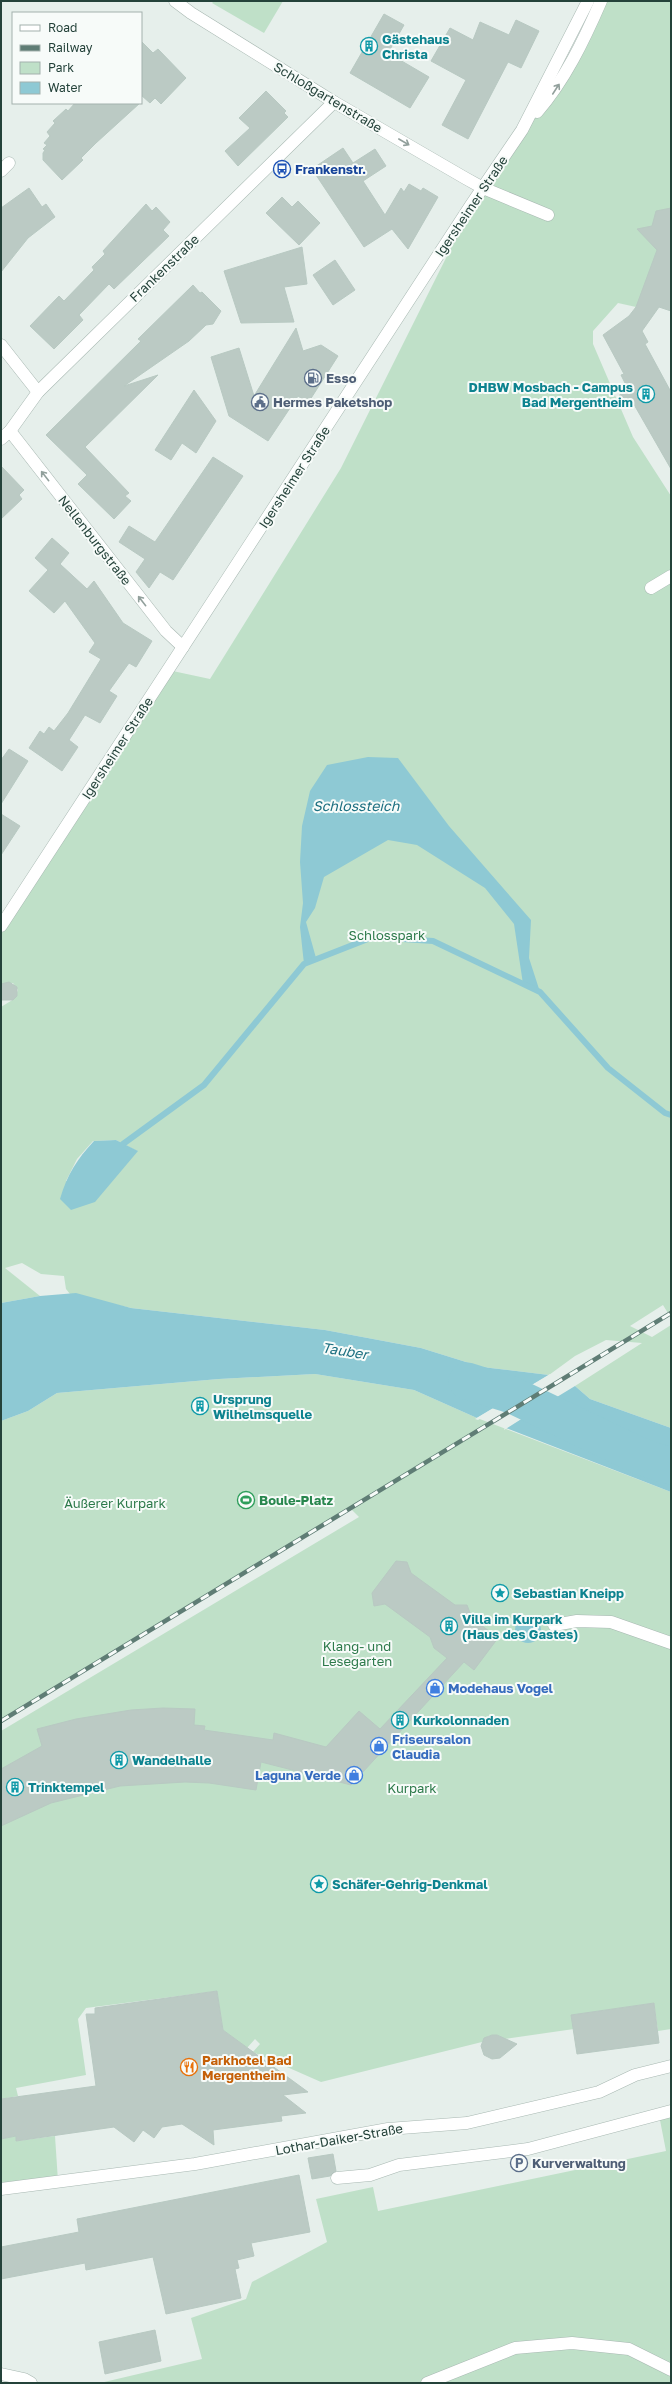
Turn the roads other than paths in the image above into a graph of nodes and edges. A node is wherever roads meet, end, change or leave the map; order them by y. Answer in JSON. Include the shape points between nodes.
{"nodes":[{"id":1,"x":175,"y":1,"type":"edge"},
{"id":2,"x":588,"y":1,"type":"edge"},
{"id":3,"x":601,"y":1,"type":"edge"},
{"id":4,"x":334,"y":102,"type":"junction"},
{"id":5,"x":522,"y":130,"type":"junction"},
{"id":6,"x":483,"y":188,"type":"junction"},
{"id":7,"x":548,"y":215,"type":"dead end"},
{"id":8,"x":1,"y":345,"type":"edge"},
{"id":9,"x":38,"y":392,"type":"junction"},
{"id":10,"x":5,"y":435,"type":"edge"},
{"id":11,"x":671,"y":576,"type":"edge"},
{"id":12,"x":651,"y":588,"type":"dead end"},
{"id":13,"x":184,"y":647,"type":"junction"},
{"id":14,"x":3,"y":919,"type":"edge"},
{"id":15,"x":554,"y":1625,"type":"dead end"},
{"id":16,"x":671,"y":1643,"type":"edge"},
{"id":17,"x":671,"y":2066,"type":"edge"},
{"id":18,"x":671,"y":2111,"type":"edge"},
{"id":19,"x":337,"y":2178,"type":"dead end"},
{"id":20,"x":1,"y":2188,"type":"edge"},
{"id":21,"x":671,"y":2370,"type":"edge"},
{"id":22,"x":1,"y":2374,"type":"edge"},
{"id":23,"x":31,"y":2383,"type":"edge"},
{"id":24,"x":427,"y":2383,"type":"edge"}],
"edges":[{"from":1,"to":4,"type":"street","name":"Schloßgartenstraße"},
{"from":2,"to":5,"type":"street","name":"Igersheimer Straße"},
{"from":5,"to":3,"type":"street","one_way":true,"via":[[555,91],[590,27]]},
{"from":4,"to":6,"type":"street","name":"Schloßgartenstraße","one_way":true},
{"from":4,"to":9,"type":"street","name":"Frankenstraße"},
{"from":5,"to":6,"type":"street","name":"Igersheimer Straße"},
{"from":6,"to":7,"type":"street","name":"Schloßgartenstraße"},
{"from":6,"to":13,"type":"street","name":"Igersheimer Straße"},
{"from":8,"to":9,"type":"street"},
{"from":9,"to":10,"type":"street","name":"Frankenstraße"},
{"from":13,"to":10,"type":"street","name":"Nellenburgstraße","one_way":true,"via":[[166,631]]},
{"from":11,"to":12,"type":"street"},
{"from":13,"to":14,"type":"street","name":"Igersheimer Straße"},
{"from":15,"to":16,"type":"street","via":[[577,1621],[611,1622]]},
{"from":17,"to":20,"type":"street","name":"Lothar-Daiker-Straße","via":[[635,2075],[599,2092],[467,2123],[388,2129],[195,2164]]},
{"from":18,"to":19,"type":"street","via":[[528,2149],[399,2166],[370,2175]]},
{"from":21,"to":24,"type":"street","via":[[629,2349],[572,2343],[515,2348]]},
{"from":22,"to":23,"type":"street"}]}
